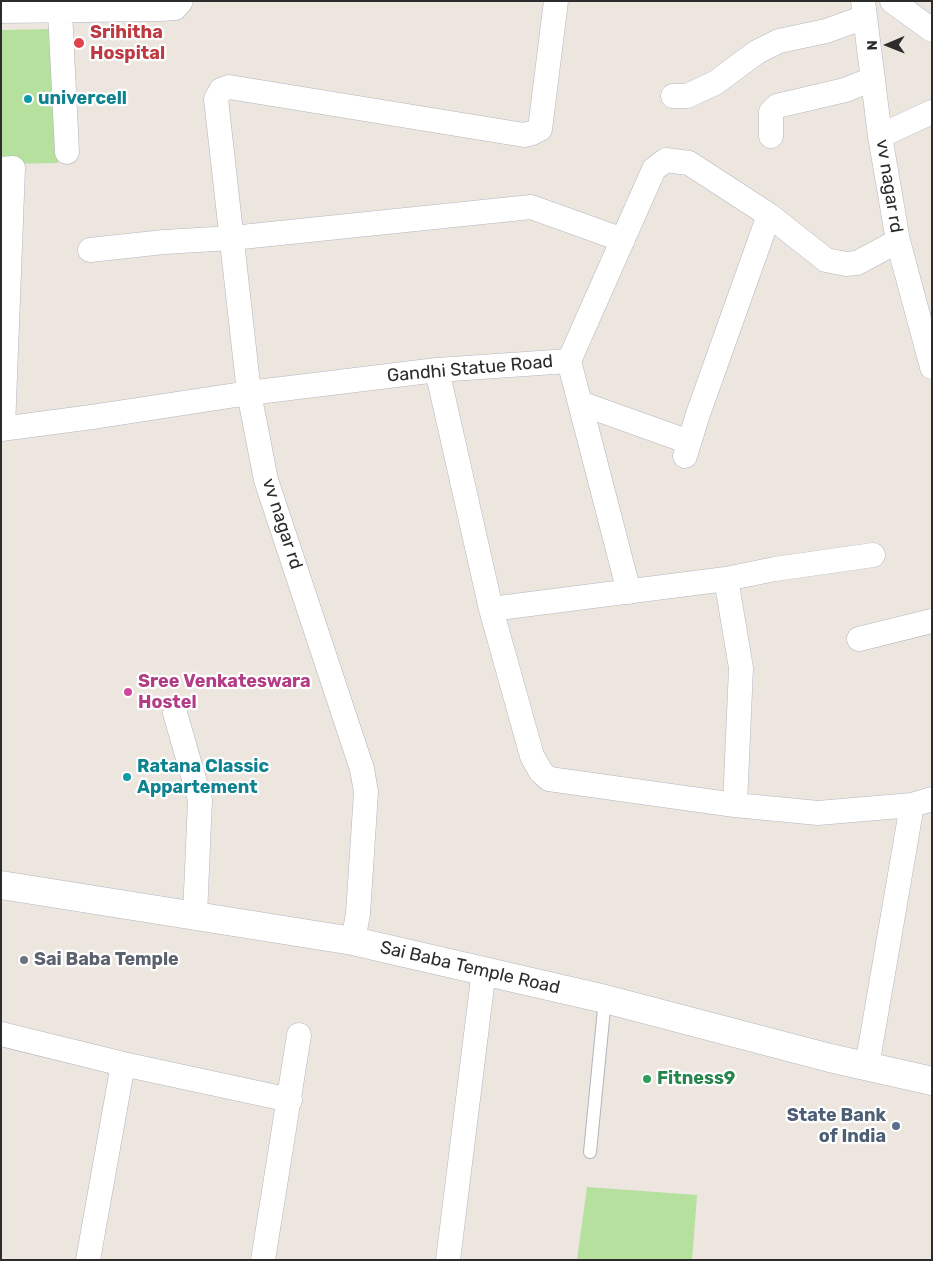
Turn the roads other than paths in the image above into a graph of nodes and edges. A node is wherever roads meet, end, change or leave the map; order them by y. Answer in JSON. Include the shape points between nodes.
{"nodes":[{"id":1,"x":182,"y":1,"type":"edge"},
{"id":2,"x":556,"y":1,"type":"edge"},
{"id":3,"x":892,"y":1,"type":"edge"},
{"id":4,"x":46,"y":8,"type":"edge"},
{"id":5,"x":864,"y":9,"type":"edge"},
{"id":6,"x":1,"y":11,"type":"edge"},
{"id":7,"x":932,"y":30,"type":"edge"},
{"id":8,"x":873,"y":79,"type":"junction"},
{"id":9,"x":673,"y":96,"type":"dead end"},
{"id":10,"x":932,"y":112,"type":"edge"},
{"id":11,"x":771,"y":136,"type":"dead end"},
{"id":12,"x":880,"y":136,"type":"junction"},
{"id":13,"x":67,"y":152,"type":"dead end"},
{"id":14,"x":7,"y":168,"type":"edge"},
{"id":15,"x":768,"y":215,"type":"junction"},
{"id":16,"x":232,"y":238,"type":"junction"},
{"id":17,"x":622,"y":240,"type":"junction"},
{"id":18,"x":898,"y":241,"type":"junction"},
{"id":19,"x":90,"y":250,"type":"dead end"},
{"id":20,"x":569,"y":361,"type":"junction"},
{"id":21,"x":932,"y":367,"type":"edge"},
{"id":22,"x":437,"y":370,"type":"junction"},
{"id":23,"x":249,"y":393,"type":"junction"},
{"id":24,"x":580,"y":404,"type":"junction"},
{"id":25,"x":2,"y":428,"type":"edge"},
{"id":26,"x":873,"y":555,"type":"dead end"},
{"id":27,"x":726,"y":579,"type":"junction"},
{"id":28,"x":630,"y":592,"type":"junction"},
{"id":29,"x":491,"y":609,"type":"junction"},
{"id":30,"x":932,"y":621,"type":"edge"},
{"id":31,"x":859,"y":639,"type":"dead end"},
{"id":32,"x":175,"y":713,"type":"dead end"},
{"id":33,"x":922,"y":802,"type":"edge"},
{"id":34,"x":735,"y":805,"type":"junction"},
{"id":35,"x":1,"y":885,"type":"edge"},
{"id":36,"x":195,"y":915,"type":"junction"},
{"id":37,"x":353,"y":940,"type":"junction"},
{"id":38,"x":484,"y":970,"type":"junction"},
{"id":39,"x":605,"y":999,"type":"junction"},
{"id":40,"x":1,"y":1034,"type":"edge"},
{"id":41,"x":300,"y":1035,"type":"dead end"},
{"id":42,"x":123,"y":1064,"type":"junction"},
{"id":43,"x":867,"y":1066,"type":"junction"},
{"id":44,"x":932,"y":1080,"type":"edge"},
{"id":45,"x":290,"y":1100,"type":"junction"},
{"id":46,"x":590,"y":1152,"type":"dead end"},
{"id":47,"x":88,"y":1260,"type":"edge"},
{"id":48,"x":263,"y":1260,"type":"edge"},
{"id":49,"x":448,"y":1260,"type":"edge"}],
"edges":[{"from":1,"to":4,"type":"street","via":[[175,8]]},
{"from":2,"to":16,"type":"street","name":"vv nagar rd","via":[[540,129],[532,133],[524,135],[229,87],[221,90],[216,99]]},
{"from":3,"to":7,"type":"street"},
{"from":4,"to":6,"type":"street"},
{"from":4,"to":13,"type":"street"},
{"from":5,"to":8,"type":"street","name":"vv nagar rd"},
{"from":5,"to":9,"type":"street","via":[[826,32],[779,41],[757,52],[715,83],[687,96]]},
{"from":8,"to":11,"type":"street","via":[[845,90],[776,106],[771,112]]},
{"from":8,"to":12,"type":"street","name":"vv nagar rd"},
{"from":10,"to":12,"type":"street"},
{"from":12,"to":18,"type":"street","name":"vv nagar rd"},
{"from":14,"to":25,"type":"street"},
{"from":15,"to":17,"type":"street","name":"Gandhi Statue Road","via":[[689,163],[666,160],[654,169]]},
{"from":15,"to":18,"type":"street","name":"Gandhi Statue Road","via":[[826,260],[838,263],[858,263]]},
{"from":15,"to":24,"type":"street","via":[[687,449]]},
{"from":16,"to":17,"type":"street","via":[[532,207]]},
{"from":16,"to":19,"type":"street"},
{"from":16,"to":23,"type":"street","name":"vv nagar rd"},
{"from":17,"to":20,"type":"street","name":"Gandhi Statue Road"},
{"from":18,"to":21,"type":"street","name":"vv nagar rd"},
{"from":20,"to":22,"type":"street","name":"Gandhi Statue Road"},
{"from":20,"to":24,"type":"street"},
{"from":22,"to":23,"type":"street","name":"Gandhi Statue Road"},
{"from":22,"to":29,"type":"street"},
{"from":23,"to":25,"type":"street","name":"Gandhi Statue Road"},
{"from":23,"to":37,"type":"street","name":"vv nagar rd","via":[[266,480],[362,768],[366,817]]},
{"from":24,"to":28,"type":"street"},
{"from":26,"to":27,"type":"street"},
{"from":27,"to":28,"type":"street"},
{"from":27,"to":34,"type":"street","via":[[741,668]]},
{"from":28,"to":29,"type":"street"},
{"from":29,"to":34,"type":"street","via":[[532,756],[540,772],[549,779]]},
{"from":30,"to":31,"type":"street"},
{"from":32,"to":36,"type":"street","via":[[200,800]]},
{"from":33,"to":34,"type":"street","via":[[818,813]]},
{"from":33,"to":43,"type":"street"},
{"from":35,"to":36,"type":"street","name":"Sai Baba Temple Road"},
{"from":36,"to":37,"type":"street","name":"Sai Baba Temple Road"},
{"from":37,"to":38,"type":"street","name":"Sai Baba Temple Road"},
{"from":38,"to":39,"type":"street","name":"Sai Baba Temple Road"},
{"from":38,"to":49,"type":"street"},
{"from":39,"to":43,"type":"street","name":"Sai Baba Temple Road"},
{"from":39,"to":46,"type":"lane"},
{"from":40,"to":42,"type":"street"},
{"from":41,"to":45,"type":"street"},
{"from":42,"to":45,"type":"street"},
{"from":42,"to":47,"type":"street"},
{"from":43,"to":44,"type":"street","name":"Sai Baba Temple Road"},
{"from":45,"to":48,"type":"street"}]}
